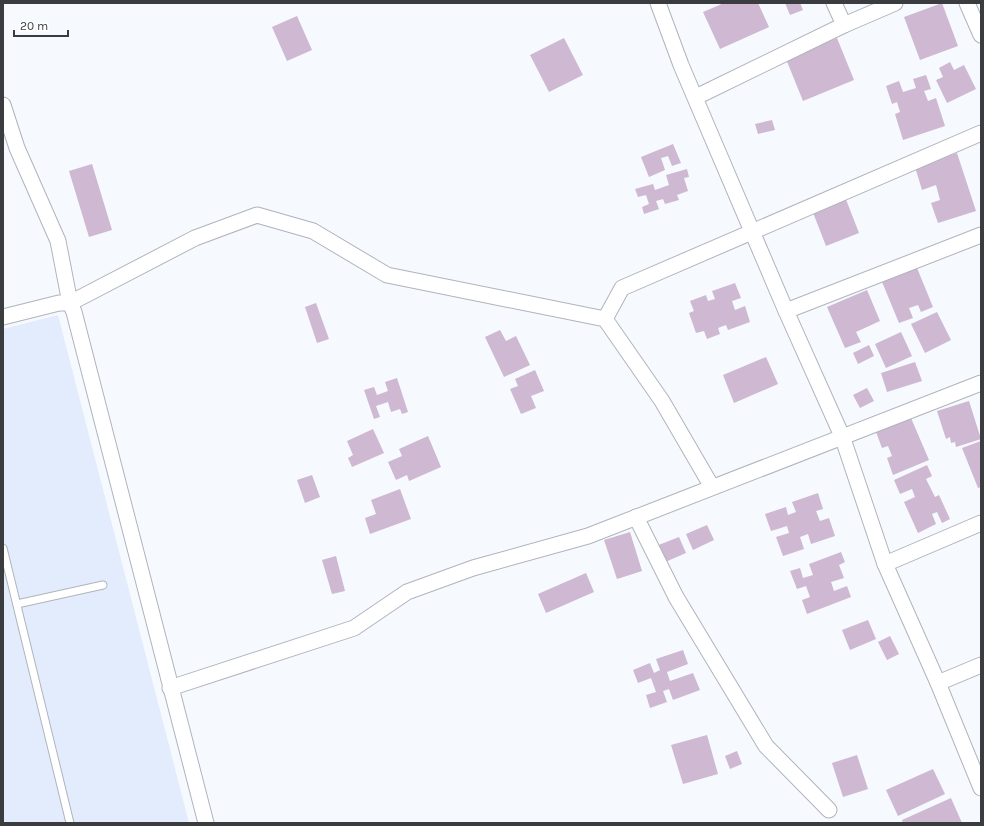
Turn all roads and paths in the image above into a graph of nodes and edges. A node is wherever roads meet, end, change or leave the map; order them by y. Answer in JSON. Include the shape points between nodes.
{"nodes":[{"id":1,"x":658,"y":3,"type":"edge"},
{"id":2,"x":834,"y":3,"type":"edge"},
{"id":3,"x":895,"y":3,"type":"edge"},
{"id":4,"x":967,"y":3,"type":"edge"},
{"id":5,"x":844,"y":25,"type":"junction"},
{"id":6,"x":981,"y":35,"type":"edge"},
{"id":7,"x":696,"y":97,"type":"junction"},
{"id":8,"x":3,"y":105,"type":"edge"},
{"id":9,"x":981,"y":133,"type":"edge"},
{"id":10,"x":753,"y":232,"type":"junction"},
{"id":11,"x":981,"y":235,"type":"edge"},
{"id":12,"x":70,"y":303,"type":"junction"},
{"id":13,"x":786,"y":311,"type":"junction"},
{"id":14,"x":3,"y":317,"type":"edge"},
{"id":15,"x":605,"y":319,"type":"junction"},
{"id":16,"x":981,"y":383,"type":"edge"},
{"id":17,"x":842,"y":436,"type":"junction"},
{"id":18,"x":712,"y":487,"type":"junction"},
{"id":19,"x":636,"y":517,"type":"junction"},
{"id":20,"x":981,"y":523,"type":"edge"},
{"id":21,"x":3,"y":548,"type":"edge"},
{"id":22,"x":885,"y":564,"type":"junction"},
{"id":23,"x":103,"y":584,"type":"dead end"},
{"id":24,"x":17,"y":604,"type":"junction"},
{"id":25,"x":981,"y":665,"type":"edge"},
{"id":26,"x":938,"y":683,"type":"junction"},
{"id":27,"x":170,"y":688,"type":"junction"},
{"id":28,"x":981,"y":788,"type":"edge"},
{"id":29,"x":829,"y":810,"type":"dead end"},
{"id":30,"x":70,"y":823,"type":"edge"},
{"id":31,"x":206,"y":823,"type":"edge"}],
"edges":[{"from":1,"to":7,"type":"street"},
{"from":2,"to":5,"type":"street"},
{"from":3,"to":5,"type":"street"},
{"from":4,"to":6,"type":"street"},
{"from":5,"to":7,"type":"street"},
{"from":7,"to":10,"type":"street"},
{"from":8,"to":12,"type":"street","via":[[20,155],[58,241]]},
{"from":9,"to":10,"type":"street"},
{"from":10,"to":13,"type":"street"},
{"from":10,"to":15,"type":"street","via":[[622,288]]},
{"from":11,"to":13,"type":"street"},
{"from":12,"to":14,"type":"street","via":[[59,303]]},
{"from":12,"to":15,"type":"street","via":[[195,238],[257,215],[313,231],[387,275]]},
{"from":12,"to":27,"type":"street"},
{"from":13,"to":17,"type":"street"},
{"from":15,"to":18,"type":"street","via":[[662,401]]},
{"from":16,"to":17,"type":"street"},
{"from":17,"to":18,"type":"street"},
{"from":17,"to":22,"type":"street"},
{"from":18,"to":19,"type":"street"},
{"from":19,"to":27,"type":"street","via":[[588,536],[473,568],[407,592],[354,628]]},
{"from":19,"to":29,"type":"street","via":[[676,597],[766,746]]},
{"from":20,"to":22,"type":"street"},
{"from":21,"to":24,"type":"lane"},
{"from":22,"to":26,"type":"street"},
{"from":23,"to":24,"type":"lane"},
{"from":24,"to":30,"type":"lane"},
{"from":25,"to":26,"type":"street"},
{"from":26,"to":28,"type":"street"},
{"from":27,"to":31,"type":"street"}]}
